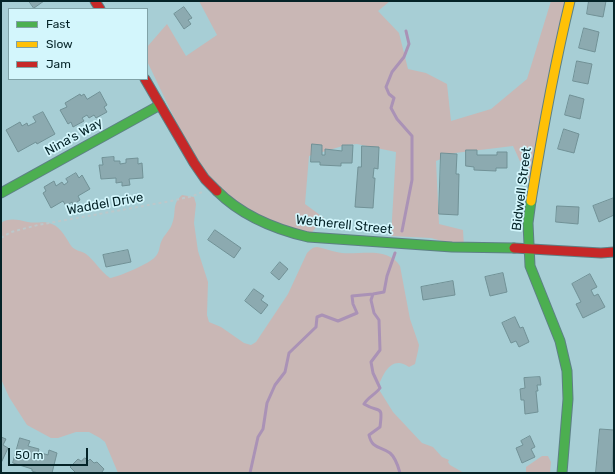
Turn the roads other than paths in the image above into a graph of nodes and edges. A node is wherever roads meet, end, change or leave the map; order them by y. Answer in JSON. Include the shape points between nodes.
{"nodes":[{"id":1,"x":570,"y":1,"type":"edge"},
{"id":2,"x":146,"y":80,"type":"edge"},
{"id":3,"x":160,"y":105,"type":"junction"},
{"id":4,"x":1,"y":192,"type":"edge"},
{"id":5,"x":529,"y":248,"type":"junction"},
{"id":6,"x":614,"y":252,"type":"edge"},
{"id":7,"x":562,"y":473,"type":"edge"}],
"edges":[{"from":1,"to":5,"type":"street","name":"Bidwell Street","via":[[541,141],[528,223]]},
{"from":2,"to":3,"type":"street","name":"Wetherell Street"},
{"from":3,"to":4,"type":"street","name":"Nina's Way"},
{"from":3,"to":5,"type":"street","name":"Wetherell Street","via":[[194,163],[210,184],[243,212],[286,232],[308,237],[452,247]]},
{"from":5,"to":6,"type":"street","name":"Wetherell Street"},
{"from":5,"to":7,"type":"street","name":"Bidwell Street","via":[[530,266],[560,341],[567,371],[568,400]]}]}
